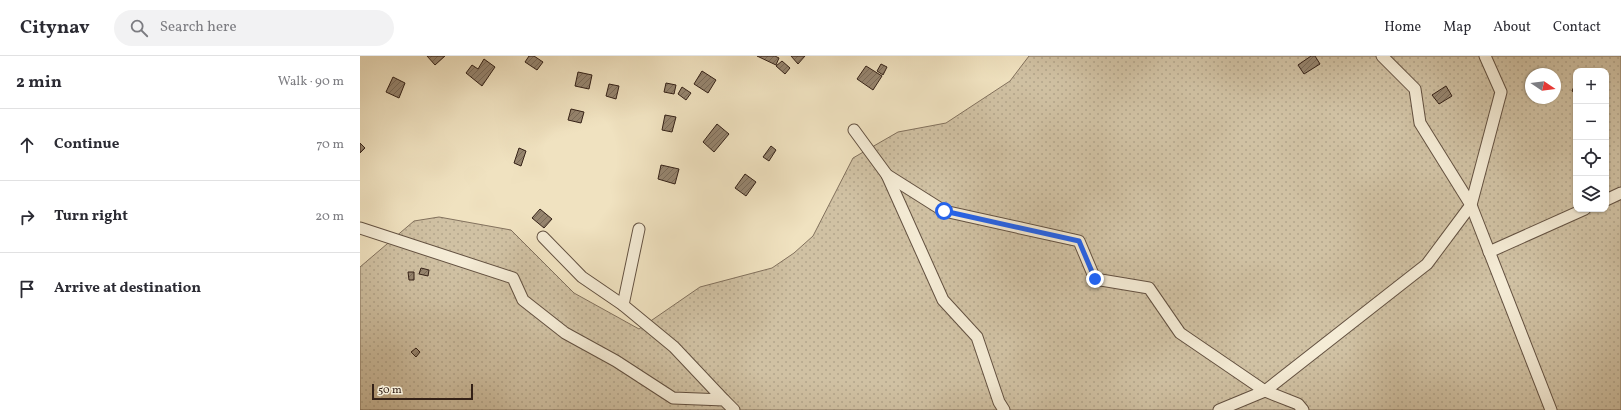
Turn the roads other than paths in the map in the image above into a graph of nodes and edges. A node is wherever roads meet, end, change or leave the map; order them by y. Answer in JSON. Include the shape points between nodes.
{"nodes":[{"id":1,"x":1382,"y":56,"type":"edge"},
{"id":2,"x":1485,"y":56,"type":"edge"},
{"id":3,"x":854,"y":130,"type":"dead end"},
{"id":4,"x":887,"y":175,"type":"junction"},
{"id":5,"x":1621,"y":193,"type":"edge"},
{"id":6,"x":1609,"y":199,"type":"edge"},
{"id":7,"x":1471,"y":205,"type":"junction"},
{"id":8,"x":1578,"y":212,"type":"edge"},
{"id":9,"x":360,"y":228,"type":"edge"},
{"id":10,"x":639,"y":229,"type":"dead end"},
{"id":11,"x":543,"y":237,"type":"dead end"},
{"id":12,"x":1489,"y":252,"type":"junction"},
{"id":13,"x":623,"y":305,"type":"junction"},
{"id":14,"x":1265,"y":391,"type":"junction"},
{"id":15,"x":724,"y":400,"type":"junction"},
{"id":16,"x":734,"y":410,"type":"edge"},
{"id":17,"x":1004,"y":410,"type":"edge"},
{"id":18,"x":1219,"y":410,"type":"edge"},
{"id":19,"x":1303,"y":410,"type":"edge"},
{"id":20,"x":1551,"y":410,"type":"edge"}],
"edges":[{"from":1,"to":7,"type":"street","via":[[1414,89],[1420,123]]},
{"from":2,"to":7,"type":"street","via":[[1501,92]]},
{"from":3,"to":4,"type":"street"},
{"from":4,"to":14,"type":"street","via":[[944,211],[1079,241],[1095,279],[1149,288],[1180,333]]},
{"from":4,"to":17,"type":"street","via":[[943,300],[977,337]]},
{"from":5,"to":6,"type":"street"},
{"from":7,"to":12,"type":"street"},
{"from":7,"to":14,"type":"street","via":[[1426,264]]},
{"from":8,"to":12,"type":"street"},
{"from":9,"to":15,"type":"street","via":[[513,278],[523,300],[565,333],[616,360],[673,398]]},
{"from":10,"to":13,"type":"street"},
{"from":11,"to":13,"type":"street","via":[[582,277]]},
{"from":12,"to":20,"type":"street"},
{"from":13,"to":15,"type":"street","via":[[674,347]]},
{"from":14,"to":18,"type":"street"},
{"from":14,"to":19,"type":"street","via":[[1298,404]]},
{"from":15,"to":16,"type":"street"}]}
